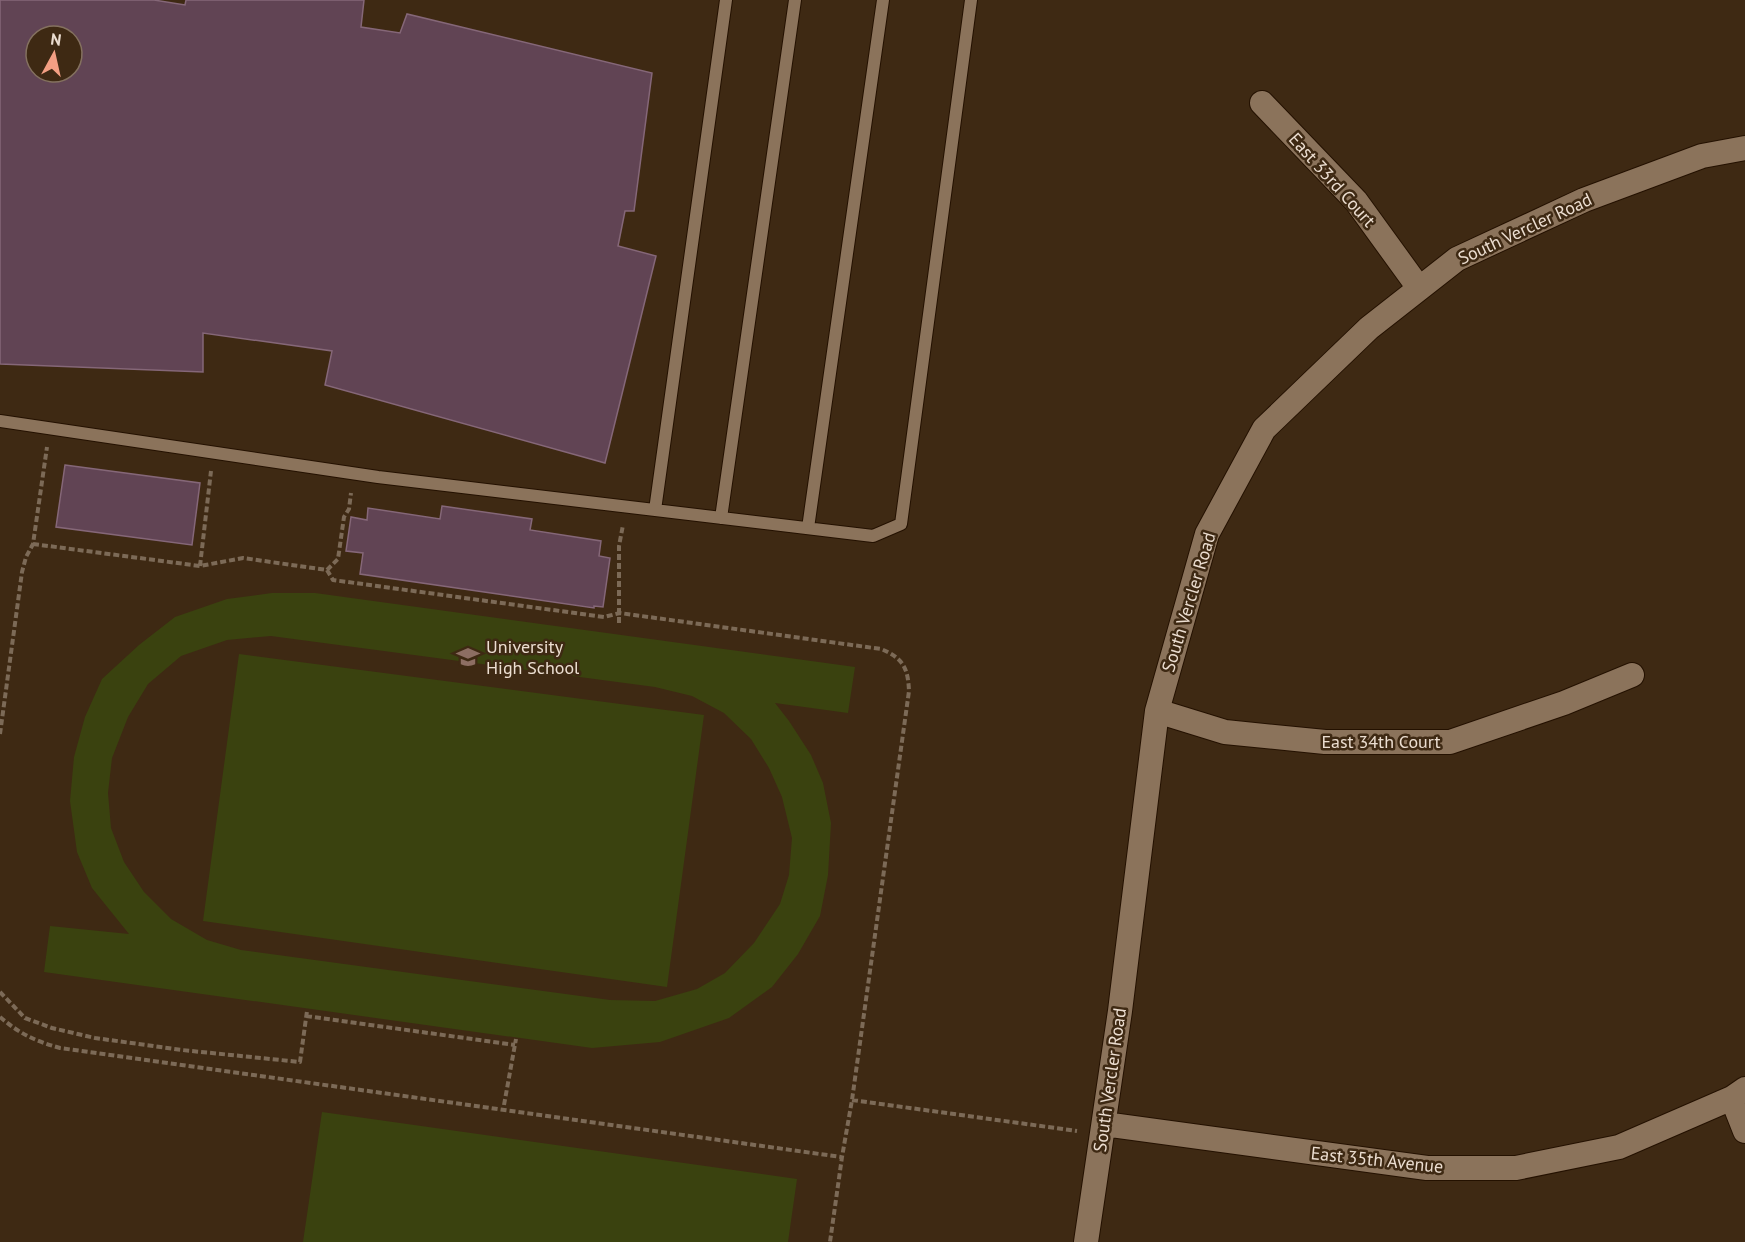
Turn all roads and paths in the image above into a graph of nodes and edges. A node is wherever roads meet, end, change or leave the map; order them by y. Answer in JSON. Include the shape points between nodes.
{"nodes":[{"id":1,"x":726,"y":0,"type":"edge"},
{"id":2,"x":795,"y":0,"type":"edge"},
{"id":3,"x":883,"y":0,"type":"edge"},
{"id":4,"x":971,"y":0,"type":"edge"},
{"id":5,"x":1262,"y":103,"type":"dead end"},
{"id":6,"x":1745,"y":148,"type":"edge"},
{"id":7,"x":1419,"y":288,"type":"junction"},
{"id":8,"x":0,"y":421,"type":"edge"},
{"id":9,"x":49,"y":429,"type":"junction"},
{"id":10,"x":213,"y":453,"type":"junction"},
{"id":11,"x":626,"y":506,"type":"junction"},
{"id":12,"x":349,"y":508,"type":"dead end"},
{"id":13,"x":655,"y":510,"type":"junction"},
{"id":14,"x":721,"y":518,"type":"junction"},
{"id":15,"x":808,"y":528,"type":"junction"},
{"id":16,"x":33,"y":544,"type":"junction"},
{"id":17,"x":200,"y":566,"type":"junction"},
{"id":18,"x":327,"y":570,"type":"junction"},
{"id":19,"x":620,"y":613,"type":"junction"},
{"id":20,"x":619,"y":623,"type":"dead end"},
{"id":21,"x":1632,"y":675,"type":"dead end"},
{"id":22,"x":1157,"y":711,"type":"junction"},
{"id":23,"x":0,"y":734,"type":"edge"},
{"id":24,"x":0,"y":992,"type":"edge"},
{"id":25,"x":0,"y":1017,"type":"edge"},
{"id":26,"x":1739,"y":1094,"type":"edge"},
{"id":27,"x":852,"y":1100,"type":"junction"},
{"id":28,"x":504,"y":1105,"type":"dead end"},
{"id":29,"x":1103,"y":1129,"type":"junction"},
{"id":30,"x":1745,"y":1131,"type":"edge"},
{"id":31,"x":842,"y":1157,"type":"junction"},
{"id":32,"x":830,"y":1242,"type":"edge"},
{"id":33,"x":1086,"y":1242,"type":"edge"}],
"edges":[{"from":1,"to":13,"type":"lane"},
{"from":2,"to":14,"type":"lane"},
{"from":3,"to":15,"type":"lane"},
{"from":4,"to":15,"type":"lane","via":[[901,524],[873,536]]},
{"from":5,"to":7,"type":"street","name":"East 33rd Court","via":[[1356,201]]},
{"from":6,"to":7,"type":"street","name":"South Vercler Road","via":[[1702,156],[1584,200],[1457,259]]},
{"from":7,"to":22,"type":"street","name":"South Vercler Road","via":[[1369,328],[1264,429],[1207,534]]},
{"from":8,"to":9,"type":"lane"},
{"from":9,"to":10,"type":"lane"},
{"from":9,"to":16,"type":"path"},
{"from":10,"to":11,"type":"lane"},
{"from":10,"to":17,"type":"path"},
{"from":11,"to":13,"type":"lane"},
{"from":11,"to":19,"type":"path","via":[[620,546]]},
{"from":12,"to":18,"type":"path","via":[[338,559]]},
{"from":13,"to":14,"type":"lane"},
{"from":14,"to":15,"type":"lane"},
{"from":16,"to":17,"type":"path"},
{"from":16,"to":23,"type":"path","via":[[22,572]]},
{"from":17,"to":18,"type":"path","via":[[243,558]]},
{"from":18,"to":19,"type":"path","via":[[333,580],[604,617]]},
{"from":19,"to":20,"type":"path"},
{"from":19,"to":27,"type":"path","via":[[881,649],[894,654],[903,664],[909,691]]},
{"from":21,"to":22,"type":"street","name":"East 34th Court","via":[[1450,742],[1325,742],[1225,732]]},
{"from":22,"to":29,"type":"street","name":"South Vercler Road"},
{"from":24,"to":28,"type":"path","via":[[25,1018],[52,1028],[182,1050],[300,1062],[306,1014],[515,1042]]},
{"from":25,"to":31,"type":"path","via":[[37,1041],[60,1048]]},
{"from":26,"to":29,"type":"street","name":"East 35th Avenue","via":[[1619,1147],[1516,1168],[1427,1168]]},
{"from":26,"to":30,"type":"street"},
{"from":27,"to":29,"type":"path"},
{"from":27,"to":31,"type":"path"},
{"from":29,"to":33,"type":"street","name":"South Vercler Road"},
{"from":31,"to":32,"type":"path"}]}
